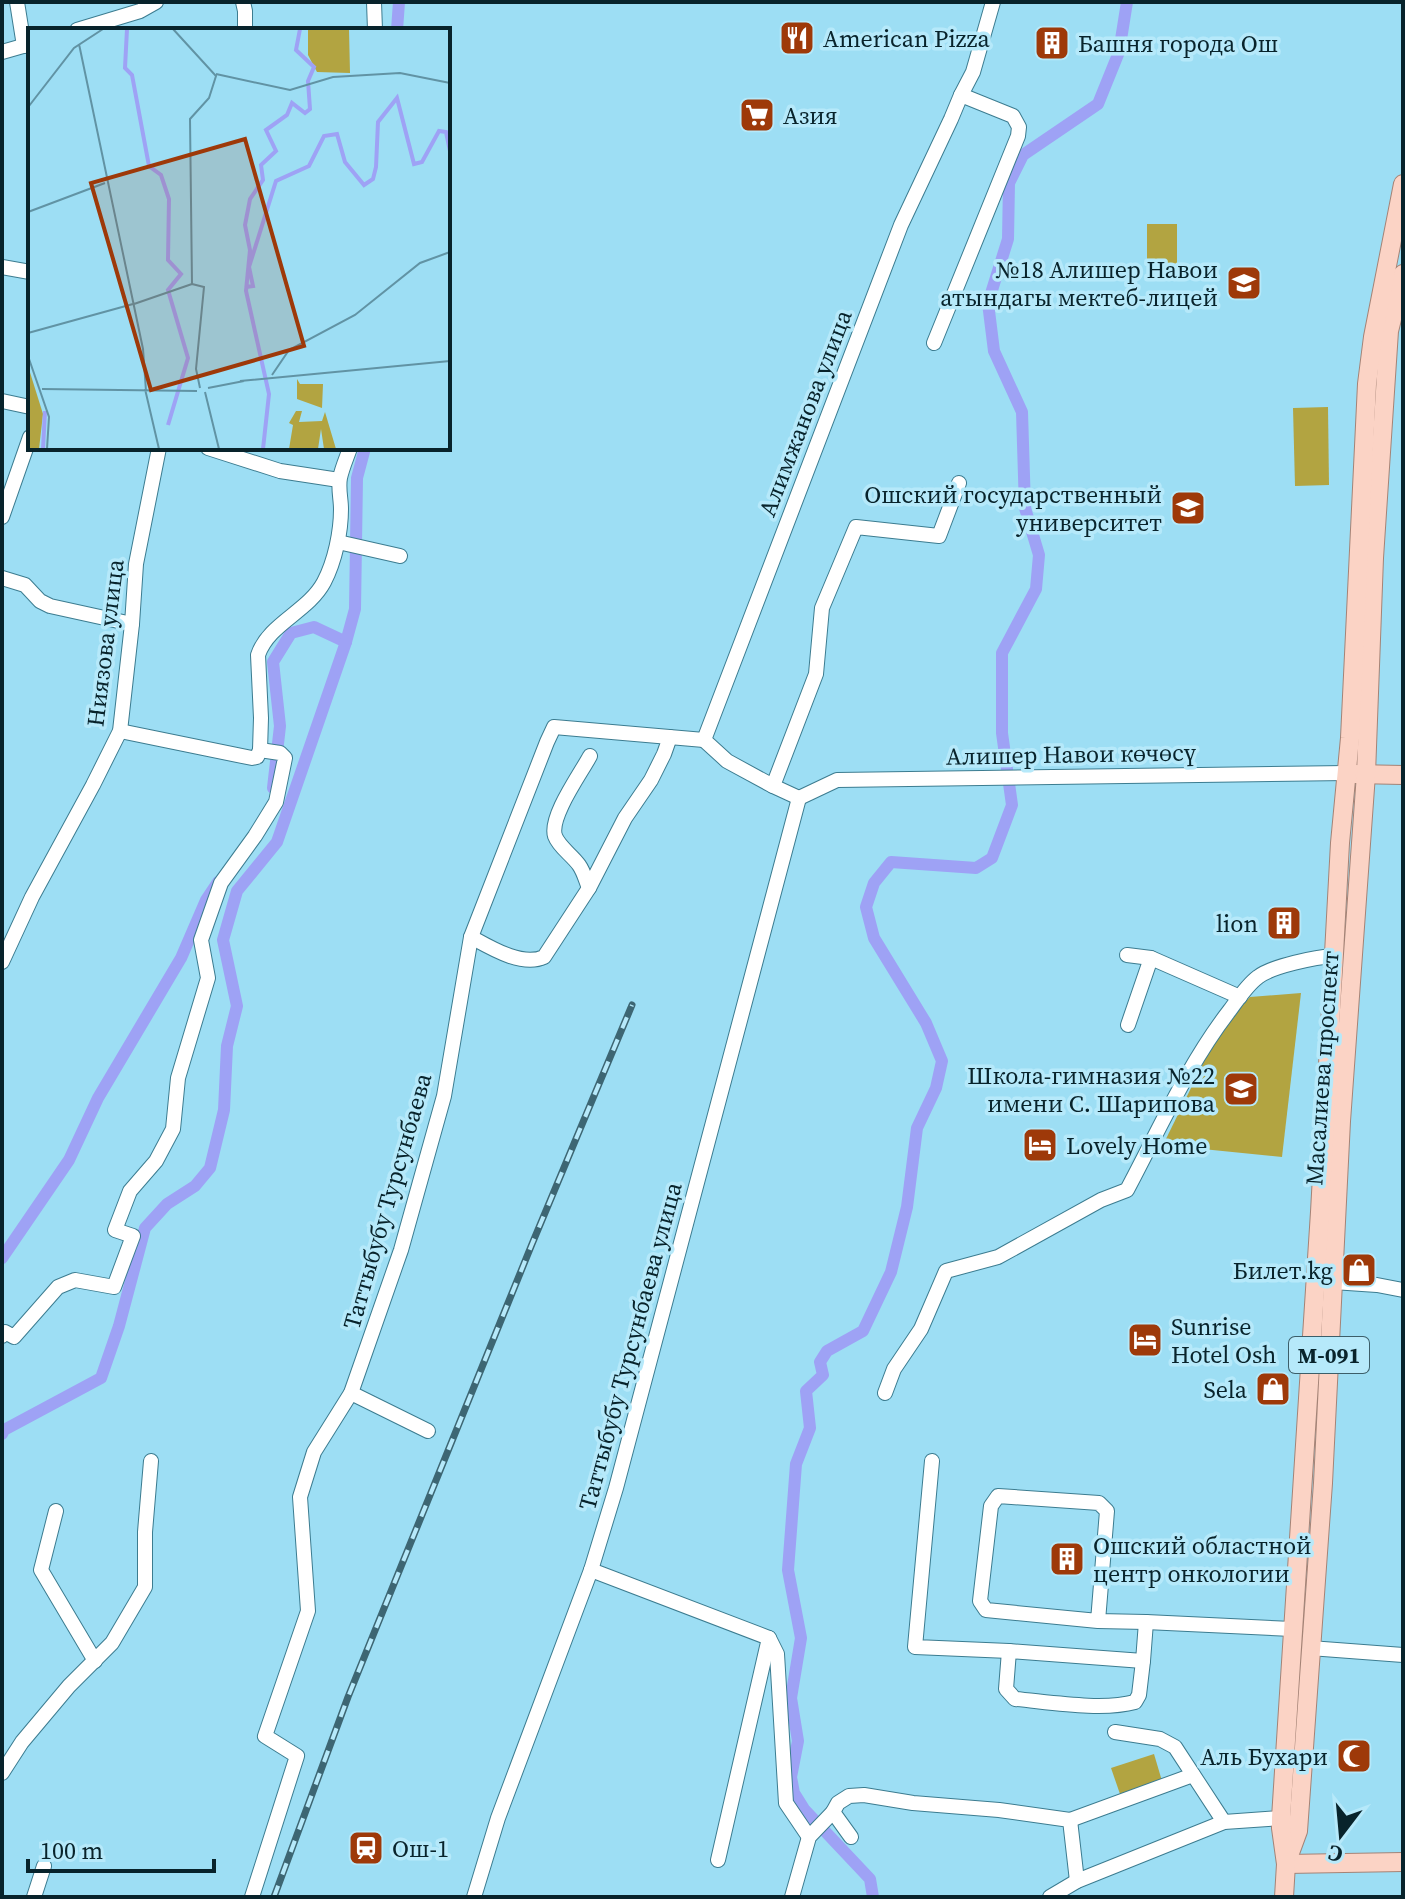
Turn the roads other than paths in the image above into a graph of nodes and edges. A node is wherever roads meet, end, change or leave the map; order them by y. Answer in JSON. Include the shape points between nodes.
{"nodes":[{"id":1,"x":17,"y":2,"type":"edge"},
{"id":2,"x":156,"y":2,"type":"edge"},
{"id":3,"x":243,"y":2,"type":"edge"},
{"id":4,"x":374,"y":2,"type":"edge"},
{"id":5,"x":993,"y":2,"type":"edge"},
{"id":6,"x":84,"y":28,"type":"edge"},
{"id":7,"x":245,"y":28,"type":"edge"},
{"id":8,"x":375,"y":28,"type":"edge"},
{"id":9,"x":27,"y":45,"type":"edge"},
{"id":10,"x":2,"y":52,"type":"edge"},
{"id":11,"x":961,"y":95,"type":"junction"},
{"id":12,"x":1403,"y":184,"type":"edge"},
{"id":13,"x":2,"y":267,"type":"edge"},
{"id":14,"x":28,"y":272,"type":"edge"},
{"id":15,"x":1403,"y":274,"type":"edge"},
{"id":16,"x":934,"y":343,"type":"dead end"},
{"id":17,"x":2,"y":401,"type":"edge"},
{"id":18,"x":28,"y":407,"type":"edge"},
{"id":19,"x":28,"y":442,"type":"edge"},
{"id":20,"x":159,"y":450,"type":"edge"},
{"id":21,"x":214,"y":450,"type":"edge"},
{"id":22,"x":349,"y":450,"type":"edge"},
{"id":23,"x":339,"y":480,"type":"junction"},
{"id":24,"x":959,"y":483,"type":"dead end"},
{"id":25,"x":3,"y":511,"type":"edge"},
{"id":26,"x":342,"y":543,"type":"junction"},
{"id":27,"x":400,"y":556,"type":"dead end"},
{"id":28,"x":2,"y":578,"type":"edge"},
{"id":29,"x":132,"y":624,"type":"junction"},
{"id":30,"x":120,"y":731,"type":"junction"},
{"id":31,"x":670,"y":737,"type":"junction"},
{"id":32,"x":704,"y":740,"type":"junction"},
{"id":33,"x":271,"y":751,"type":"junction"},
{"id":34,"x":590,"y":756,"type":"dead end"},
{"id":35,"x":1356,"y":774,"type":"junction"},
{"id":36,"x":1403,"y":775,"type":"edge"},
{"id":37,"x":773,"y":786,"type":"junction"},
{"id":38,"x":799,"y":798,"type":"junction"},
{"id":39,"x":589,"y":888,"type":"junction"},
{"id":40,"x":471,"y":937,"type":"junction"},
{"id":41,"x":1127,"y":955,"type":"dead end"},
{"id":42,"x":1334,"y":956,"type":"junction"},
{"id":43,"x":1151,"y":958,"type":"junction"},
{"id":44,"x":2,"y":962,"type":"edge"},
{"id":45,"x":1240,"y":997,"type":"junction"},
{"id":46,"x":1128,"y":1025,"type":"dead end"},
{"id":47,"x":1333,"y":1282,"type":"junction"},
{"id":48,"x":1403,"y":1290,"type":"edge"},
{"id":49,"x":2,"y":1336,"type":"edge"},
{"id":50,"x":351,"y":1393,"type":"junction"},
{"id":51,"x":885,"y":1393,"type":"dead end"},
{"id":52,"x":428,"y":1431,"type":"dead end"},
{"id":53,"x":151,"y":1461,"type":"dead end"},
{"id":54,"x":932,"y":1461,"type":"dead end"},
{"id":55,"x":56,"y":1511,"type":"dead end"},
{"id":56,"x":591,"y":1570,"type":"junction"},
{"id":57,"x":1098,"y":1621,"type":"junction"},
{"id":58,"x":1146,"y":1622,"type":"junction"},
{"id":59,"x":1292,"y":1629,"type":"junction"},
{"id":60,"x":769,"y":1638,"type":"junction"},
{"id":61,"x":1310,"y":1648,"type":"junction"},
{"id":62,"x":1009,"y":1651,"type":"junction"},
{"id":63,"x":1403,"y":1655,"type":"edge"},
{"id":64,"x":95,"y":1661,"type":"junction"},
{"id":65,"x":1143,"y":1661,"type":"junction"},
{"id":66,"x":1115,"y":1732,"type":"dead end"},
{"id":67,"x":2,"y":1773,"type":"edge"},
{"id":68,"x":1193,"y":1775,"type":"junction"},
{"id":69,"x":830,"y":1817,"type":"junction"},
{"id":70,"x":1281,"y":1818,"type":"junction"},
{"id":71,"x":1070,"y":1820,"type":"junction"},
{"id":72,"x":1224,"y":1822,"type":"junction"},
{"id":73,"x":812,"y":1835,"type":"junction"},
{"id":74,"x":851,"y":1837,"type":"dead end"},
{"id":75,"x":718,"y":1860,"type":"dead end"},
{"id":76,"x":1403,"y":1862,"type":"edge"},
{"id":77,"x":1286,"y":1864,"type":"junction"},
{"id":78,"x":44,"y":1866,"type":"dead end"},
{"id":79,"x":1077,"y":1881,"type":"junction"},
{"id":80,"x":34,"y":1897,"type":"edge"},
{"id":81,"x":252,"y":1897,"type":"edge"},
{"id":82,"x":474,"y":1897,"type":"edge"},
{"id":83,"x":792,"y":1897,"type":"edge"},
{"id":84,"x":1050,"y":1897,"type":"edge"},
{"id":85,"x":1284,"y":1897,"type":"edge"}],
"edges":[{"from":1,"to":9,"type":"street"},
{"from":2,"to":6,"type":"street"},
{"from":3,"to":7,"type":"street"},
{"from":4,"to":8,"type":"street"},
{"from":5,"to":11,"type":"street","name":"Алимжанова улица"},
{"from":9,"to":10,"type":"street"},
{"from":11,"to":16,"type":"street","via":[[1013,116],[1019,127]]},
{"from":11,"to":32,"type":"street","name":"Алимжанова улица","via":[[901,225]]},
{"from":12,"to":35,"type":"main road","name":"Масалиева проспект","number":"М-091","via":[[1368,370],[1351,723]]},
{"from":13,"to":14,"type":"street"},
{"from":15,"to":35,"type":"main road","name":"Масалиева проспект","number":"М-091","via":[[1389,331]]},
{"from":17,"to":18,"type":"street"},
{"from":19,"to":25,"type":"street"},
{"from":20,"to":29,"type":"street","name":"Ниязова улица","via":[[136,564]]},
{"from":21,"to":23,"type":"street","via":[[280,471]]},
{"from":22,"to":23,"type":"street"},
{"from":23,"to":26,"type":"street"},
{"from":24,"to":37,"type":"street","via":[[939,536],[856,527],[822,608],[816,674]]},
{"from":26,"to":27,"type":"street"},
{"from":26,"to":33,"type":"street","via":[[317,593],[260,647],[261,718]]},
{"from":28,"to":29,"type":"street","via":[[25,585],[50,606]]},
{"from":29,"to":30,"type":"street","name":"Ниязова улица"},
{"from":30,"to":33,"type":"street","via":[[252,758]]},
{"from":30,"to":44,"type":"street","name":"Ниязова улица"},
{"from":31,"to":32,"type":"street","name":"Таттыбубу Турсунбаева"},
{"from":31,"to":39,"type":"street"},
{"from":31,"to":40,"type":"street","name":"Таттыбубу Турсунбаева","via":[[554,727]]},
{"from":32,"to":37,"type":"street","via":[[727,761]]},
{"from":33,"to":49,"type":"street","via":[[285,758],[276,802],[221,883],[201,940],[208,978],[178,1078],[173,1129],[156,1161],[130,1191],[115,1230],[133,1236],[114,1287],[75,1280],[58,1287],[14,1337],[5,1332]]},
{"from":34,"to":39,"type":"street","via":[[554,826],[555,836],[582,869]]},
{"from":35,"to":36,"type":"main road"},
{"from":35,"to":38,"type":"street","name":"Алишер Навои көчөсү","via":[[837,780]]},
{"from":35,"to":42,"type":"main road","number":"М-091","via":[[1340,843]]},
{"from":35,"to":47,"type":"main road","name":"Масалиева проспект","number":"М-091"},
{"from":37,"to":38,"type":"street"},
{"from":38,"to":56,"type":"street","name":"Таттыбубу Турсунбаева улица"},
{"from":39,"to":40,"type":"street","via":[[553,945],[536,961]]},
{"from":40,"to":50,"type":"street","name":"Таттыбубу Турсунбаева","via":[[444,1096],[401,1250]]},
{"from":41,"to":43,"type":"street"},
{"from":42,"to":45,"type":"street","via":[[1259,976]]},
{"from":42,"to":59,"type":"main road","number":"М-091"},
{"from":43,"to":45,"type":"street"},
{"from":43,"to":46,"type":"street"},
{"from":45,"to":51,"type":"street","via":[[1212,1033],[1127,1190],[998,1257],[946,1271]]},
{"from":47,"to":48,"type":"street"},
{"from":47,"to":61,"type":"main road","name":"Масалиева проспект","number":"М-091"},
{"from":50,"to":52,"type":"street"},
{"from":50,"to":81,"type":"street","name":"Таттыбубу Турсунбаева","via":[[314,1452],[300,1497],[308,1611],[265,1736],[297,1756]]},
{"from":53,"to":64,"type":"street","via":[[145,1587],[112,1643]]},
{"from":54,"to":62,"type":"street","via":[[915,1647]]},
{"from":55,"to":64,"type":"street","via":[[41,1570]]},
{"from":56,"to":60,"type":"street"},
{"from":56,"to":82,"type":"street","name":"Таттыбубу Турсунбаева улица","via":[[498,1818]]},
{"from":57,"to":57,"type":"street","via":[[986,1610],[981,1588],[991,1506],[998,1496],[1099,1503],[1107,1511]]},
{"from":57,"to":58,"type":"street"},
{"from":58,"to":59,"type":"street"},
{"from":58,"to":65,"type":"street"},
{"from":59,"to":70,"type":"main road","number":"М-091"},
{"from":60,"to":73,"type":"street","via":[[777,1654],[786,1803]]},
{"from":60,"to":75,"type":"street"},
{"from":61,"to":63,"type":"street"},
{"from":61,"to":77,"type":"main road","name":"Масалиева проспект","number":"М-091","via":[[1298,1831]]},
{"from":62,"to":65,"type":"street"},
{"from":62,"to":65,"type":"street","via":[[1006,1689],[1015,1699],[1088,1705],[1135,1702]]},
{"from":64,"to":67,"type":"street","via":[[22,1742]]},
{"from":66,"to":68,"type":"street","via":[[1160,1739],[1175,1747]]},
{"from":68,"to":71,"type":"street"},
{"from":68,"to":72,"type":"street"},
{"from":69,"to":71,"type":"street","via":[[838,1803],[864,1795]]},
{"from":69,"to":73,"type":"street"},
{"from":69,"to":74,"type":"street"},
{"from":70,"to":72,"type":"street"},
{"from":70,"to":77,"type":"main road","number":"М-091"},
{"from":71,"to":79,"type":"street"},
{"from":72,"to":79,"type":"street"},
{"from":73,"to":83,"type":"street"},
{"from":76,"to":77,"type":"main road"},
{"from":77,"to":85,"type":"main road","number":"М-091"},
{"from":78,"to":80,"type":"street"},
{"from":79,"to":84,"type":"street"}]}
